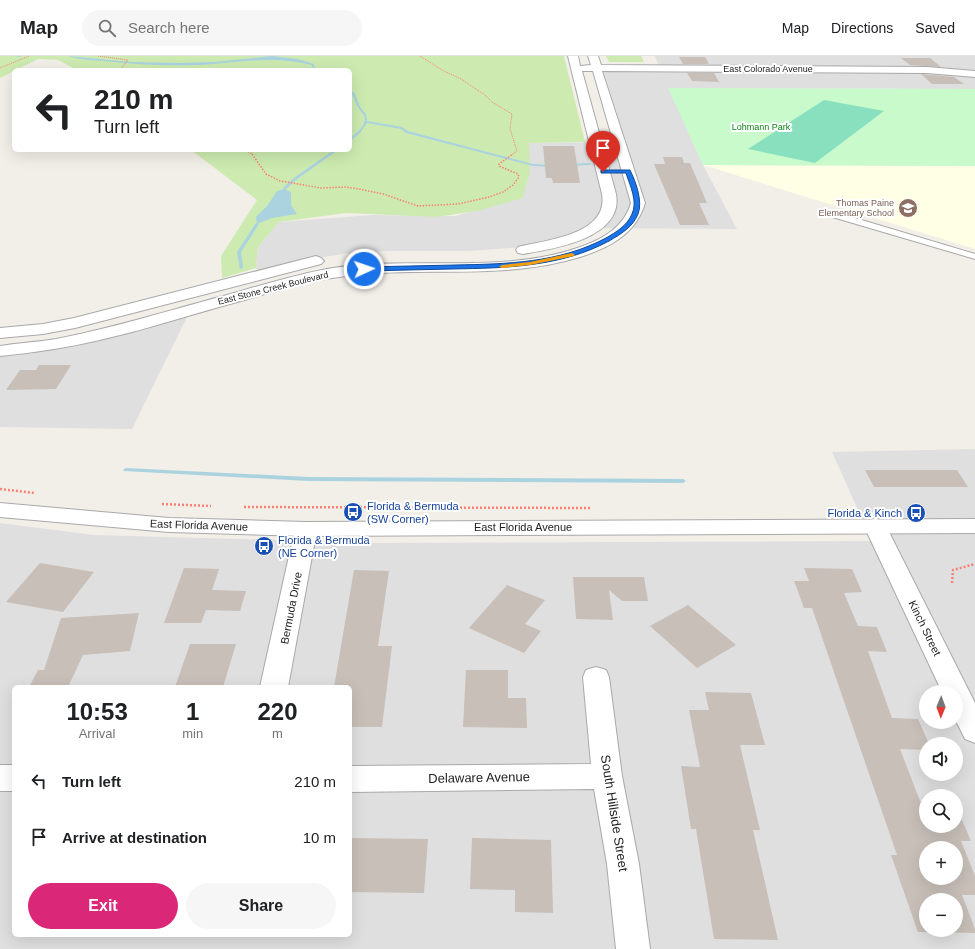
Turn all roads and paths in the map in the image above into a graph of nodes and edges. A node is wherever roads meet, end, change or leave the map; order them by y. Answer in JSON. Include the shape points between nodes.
{"nodes":[{"id":1,"x":29,"y":56,"type":"edge"},
{"id":2,"x":98,"y":56,"type":"edge"},
{"id":3,"x":420,"y":56,"type":"edge"},
{"id":4,"x":884,"y":61,"type":"dead end"},
{"id":5,"x":595,"y":62,"type":"edge"},
{"id":6,"x":573,"y":64,"type":"edge"},
{"id":7,"x":0,"y":68,"type":"edge"},
{"id":8,"x":121,"y":68,"type":"edge"},
{"id":9,"x":893,"y":70,"type":"junction"},
{"id":10,"x":975,"y":74,"type":"edge"},
{"id":11,"x":252,"y":152,"type":"edge"},
{"id":12,"x":603,"y":172,"type":"junction"},
{"id":13,"x":628,"y":172,"type":"junction"},
{"id":14,"x":832,"y":214,"type":"dead end"},
{"id":15,"x":573,"y":238,"type":"junction"},
{"id":16,"x":593,"y":247,"type":"junction"},
{"id":17,"x":511,"y":251,"type":"dead end"},
{"id":18,"x":366,"y":254,"type":"dead end"},
{"id":19,"x":446,"y":254,"type":"dead end"},
{"id":20,"x":610,"y":255,"type":"dead end"},
{"id":21,"x":975,"y":257,"type":"edge"},
{"id":22,"x":332,"y":258,"type":"dead end"},
{"id":23,"x":391,"y":267,"type":"junction"},
{"id":24,"x":130,"y":312,"type":"junction"},
{"id":25,"x":0,"y":333,"type":"edge"},
{"id":26,"x":0,"y":351,"type":"edge"},
{"id":27,"x":0,"y":489,"type":"edge"},
{"id":28,"x":39,"y":494,"type":"dead end"},
{"id":29,"x":154,"y":504,"type":"dead end"},
{"id":30,"x":214,"y":506,"type":"dead end"},
{"id":31,"x":237,"y":507,"type":"dead end"},
{"id":32,"x":598,"y":508,"type":"dead end"},
{"id":33,"x":0,"y":510,"type":"edge"},
{"id":34,"x":875,"y":526,"type":"junction"},
{"id":35,"x":975,"y":526,"type":"edge"},
{"id":36,"x":306,"y":529,"type":"junction"},
{"id":37,"x":975,"y":564,"type":"edge"},
{"id":38,"x":952,"y":583,"type":"dead end"},
{"id":39,"x":596,"y":677,"type":"dead end"},
{"id":40,"x":274,"y":685,"type":"edge"},
{"id":41,"x":975,"y":731,"type":"edge"},
{"id":42,"x":608,"y":776,"type":"junction"},
{"id":43,"x":0,"y":778,"type":"edge"},
{"id":44,"x":12,"y":778,"type":"edge"},
{"id":45,"x":352,"y":779,"type":"edge"},
{"id":46,"x":633,"y":949,"type":"edge"}],
"edges":[{"from":1,"to":7,"type":"path"},
{"from":2,"to":8,"type":"path","via":[[127,60]]},
{"from":3,"to":11,"type":"path","via":[[461,79],[512,114],[510,129],[517,151],[499,164],[518,174],[516,183],[509,189],[472,201],[418,206],[353,188],[320,188],[282,182],[266,175]]},
{"from":4,"to":9,"type":"street"},
{"from":5,"to":6,"type":"street","name":"East Colorado Avenue"},
{"from":5,"to":9,"type":"street","name":"East Colorado Avenue"},
{"from":5,"to":13,"type":"street","name":"East Stone Creek Boulevard"},
{"from":6,"to":12,"type":"street"},
{"from":9,"to":10,"type":"street","name":"East Colorado Avenue"},
{"from":12,"to":13,"type":"street"},
{"from":12,"to":15,"type":"street","via":[[610,203],[607,214],[591,229]]},
{"from":13,"to":16,"type":"street","name":"East Stone Creek Boulevard","via":[[638,203],[635,214],[620,233]]},
{"from":14,"to":21,"type":"lane"},
{"from":15,"to":16,"type":"street"},
{"from":15,"to":17,"type":"street"},
{"from":16,"to":20,"type":"street"},
{"from":16,"to":23,"type":"street","name":"East Stone Creek Boulevard","via":[[562,258],[508,266]]},
{"from":18,"to":23,"type":"street","name":"East Stone Creek Boulevard"},
{"from":19,"to":23,"type":"street","name":"East Stone Creek Boulevard"},
{"from":22,"to":24,"type":"street","name":"East Stone Creek Boulevard","via":[[300,264]]},
{"from":23,"to":24,"type":"street","name":"East Stone Creek Boulevard","via":[[354,269]]},
{"from":24,"to":25,"type":"street","name":"East Stone Creek Boulevard","via":[[43,329]]},
{"from":24,"to":26,"type":"street","name":"East Stone Creek Boulevard","via":[[98,335]]},
{"from":27,"to":28,"type":"path"},
{"from":29,"to":30,"type":"path"},
{"from":31,"to":32,"type":"path"},
{"from":33,"to":36,"type":"street","name":"East Florida Avenue","via":[[169,525]]},
{"from":34,"to":35,"type":"street","name":"East Florida Avenue"},
{"from":34,"to":36,"type":"street","name":"East Florida Avenue"},
{"from":34,"to":41,"type":"street","name":"Kinch Street"},
{"from":36,"to":40,"type":"street","name":"Bermuda Drive"},
{"from":37,"to":38,"type":"path","via":[[953,570]]},
{"from":39,"to":42,"type":"street","name":"South Hillside Street"},
{"from":42,"to":45,"type":"street","name":"Delaware Avenue"},
{"from":42,"to":46,"type":"street","name":"South Hillside Street","via":[[623,864]]},
{"from":43,"to":44,"type":"street"}]}
